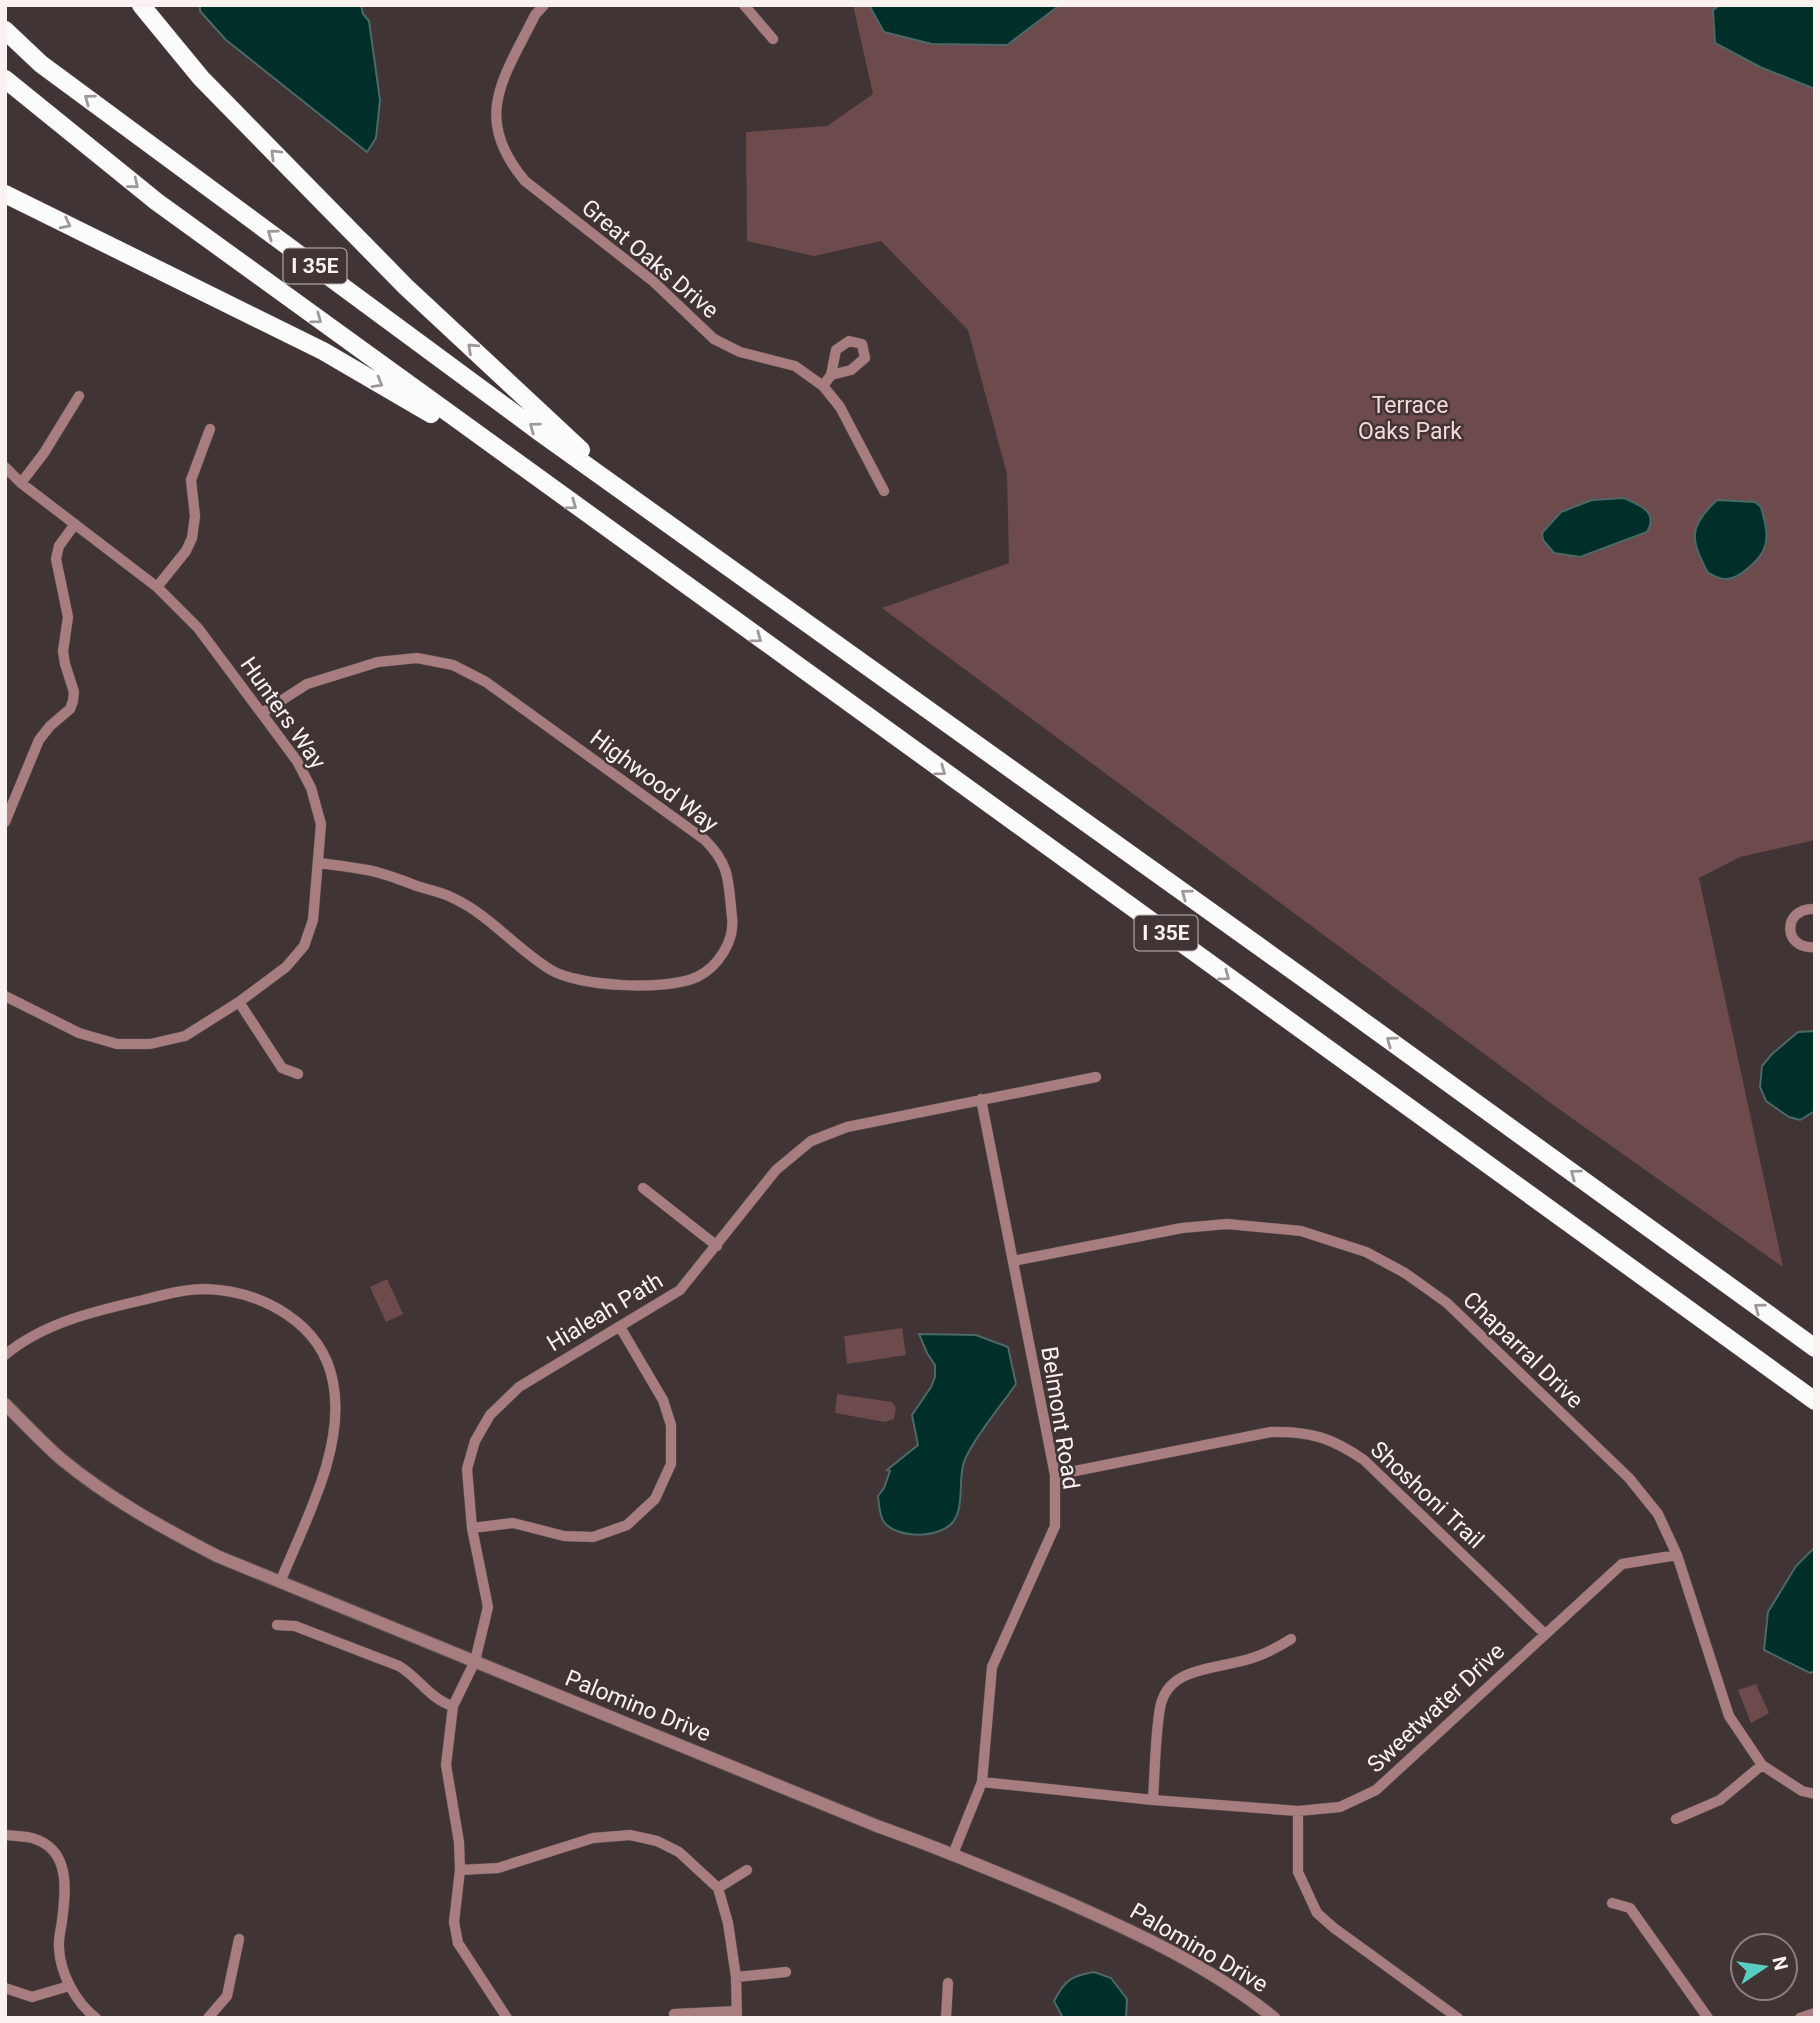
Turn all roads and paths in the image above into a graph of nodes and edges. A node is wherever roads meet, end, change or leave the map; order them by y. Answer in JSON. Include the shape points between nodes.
{"nodes":[{"id":1,"x":141,"y":5,"type":"edge"},
{"id":2,"x":149,"y":5,"type":"edge"},
{"id":3,"x":544,"y":5,"type":"edge"},
{"id":4,"x":744,"y":5,"type":"edge"},
{"id":5,"x":5,"y":30,"type":"edge"},
{"id":6,"x":772,"y":39,"type":"dead end"},
{"id":7,"x":181,"y":54,"type":"junction"},
{"id":8,"x":5,"y":79,"type":"edge"},
{"id":9,"x":5,"y":194,"type":"edge"},
{"id":10,"x":831,"y":375,"type":"dead end"},
{"id":11,"x":823,"y":386,"type":"junction"},
{"id":12,"x":79,"y":396,"type":"dead end"},
{"id":13,"x":210,"y":429,"type":"dead end"},
{"id":14,"x":517,"y":465,"type":"junction"},
{"id":15,"x":5,"y":467,"type":"edge"},
{"id":16,"x":21,"y":483,"type":"junction"},
{"id":17,"x":884,"y":491,"type":"dead end"},
{"id":18,"x":629,"y":495,"type":"junction"},
{"id":19,"x":75,"y":524,"type":"junction"},
{"id":20,"x":157,"y":587,"type":"junction"},
{"id":21,"x":262,"y":713,"type":"junction"},
{"id":22,"x":5,"y":822,"type":"edge"},
{"id":23,"x":319,"y":863,"type":"junction"},
{"id":24,"x":1815,"y":909,"type":"edge"},
{"id":25,"x":1815,"y":947,"type":"edge"},
{"id":26,"x":5,"y":996,"type":"edge"},
{"id":27,"x":239,"y":1002,"type":"junction"},
{"id":28,"x":298,"y":1074,"type":"dead end"},
{"id":29,"x":1096,"y":1077,"type":"dead end"},
{"id":30,"x":981,"y":1099,"type":"junction"},
{"id":31,"x":643,"y":1188,"type":"dead end"},
{"id":32,"x":717,"y":1246,"type":"junction"},
{"id":33,"x":1013,"y":1261,"type":"junction"},
{"id":34,"x":620,"y":1327,"type":"junction"},
{"id":35,"x":1815,"y":1348,"type":"edge"},
{"id":36,"x":5,"y":1355,"type":"edge"},
{"id":37,"x":1815,"y":1401,"type":"edge"},
{"id":38,"x":5,"y":1404,"type":"edge"},
{"id":39,"x":1055,"y":1475,"type":"junction"},
{"id":40,"x":472,"y":1528,"type":"junction"},
{"id":41,"x":1677,"y":1555,"type":"junction"},
{"id":42,"x":281,"y":1580,"type":"junction"},
{"id":43,"x":277,"y":1625,"type":"dead end"},
{"id":44,"x":1545,"y":1634,"type":"junction"},
{"id":45,"x":1291,"y":1639,"type":"dead end"},
{"id":46,"x":475,"y":1661,"type":"junction"},
{"id":47,"x":453,"y":1706,"type":"junction"},
{"id":48,"x":1762,"y":1765,"type":"junction"},
{"id":49,"x":982,"y":1782,"type":"junction"},
{"id":50,"x":1815,"y":1794,"type":"edge"},
{"id":51,"x":1153,"y":1800,"type":"junction"},
{"id":52,"x":1298,"y":1811,"type":"junction"},
{"id":53,"x":1676,"y":1819,"type":"dead end"},
{"id":54,"x":5,"y":1835,"type":"edge"},
{"id":55,"x":953,"y":1854,"type":"junction"},
{"id":56,"x":460,"y":1870,"type":"junction"},
{"id":57,"x":747,"y":1870,"type":"dead end"},
{"id":58,"x":718,"y":1888,"type":"junction"},
{"id":59,"x":1612,"y":1903,"type":"dead end"},
{"id":60,"x":239,"y":1939,"type":"dead end"},
{"id":61,"x":786,"y":1972,"type":"dead end"},
{"id":62,"x":736,"y":1977,"type":"junction"},
{"id":63,"x":948,"y":1983,"type":"dead end"},
{"id":64,"x":69,"y":1986,"type":"junction"},
{"id":65,"x":5,"y":1989,"type":"edge"},
{"id":66,"x":1815,"y":2013,"type":"edge"},
{"id":67,"x":674,"y":2014,"type":"dead end"},
{"id":68,"x":737,"y":2014,"type":"edge"},
{"id":69,"x":1269,"y":2016,"type":"edge"},
{"id":70,"x":96,"y":2018,"type":"edge"},
{"id":71,"x":208,"y":2018,"type":"edge"},
{"id":72,"x":507,"y":2018,"type":"edge"},
{"id":73,"x":946,"y":2018,"type":"edge"},
{"id":74,"x":1458,"y":2018,"type":"edge"},
{"id":75,"x":1708,"y":2018,"type":"edge"},
{"id":76,"x":1800,"y":2018,"type":"edge"}],
"edges":[{"from":1,"to":7,"type":"highway"},
{"from":2,"to":7,"type":"highway"},
{"from":3,"to":11,"type":"street","name":"Great Oaks Drive","via":[[498,91],[496,117],[512,165],[525,181],[654,282],[714,339],[740,352],[795,366]]},
{"from":4,"to":6,"type":"street"},
{"from":18,"to":5,"type":"highway","number":"I 35E","one_way":true,"via":[[52,72]]},
{"from":18,"to":7,"type":"highway","one_way":true,"via":[[406,287]]},
{"from":8,"to":14,"type":"highway","number":"I 35E","one_way":true,"via":[[156,202]]},
{"from":9,"to":14,"type":"highway","one_way":true,"via":[[323,351]]},
{"from":10,"to":11,"type":"street"},
{"from":11,"to":17,"type":"street","name":"Great Oaks Drive","via":[[840,407]]},
{"from":12,"to":16,"type":"street"},
{"from":13,"to":20,"type":"street","via":[[191,480],[192,538]]},
{"from":14,"to":37,"type":"highway","number":"I 35E","one_way":true},
{"from":15,"to":16,"type":"street","name":"Hunters Way"},
{"from":16,"to":19,"type":"street","name":"Hunters Way"},
{"from":35,"to":18,"type":"highway","number":"I 35E","one_way":true},
{"from":19,"to":20,"type":"street","name":"Hunters Way"},
{"from":19,"to":22,"type":"street","via":[[56,559],[68,617],[64,651],[73,701],[39,740]]},
{"from":20,"to":21,"type":"street","name":"Hunters Way","via":[[198,628]]},
{"from":21,"to":23,"type":"street","name":"Hunters Way","via":[[311,788],[321,824]]},
{"from":21,"to":23,"type":"street","name":"Highwood Way","via":[[307,684],[378,662],[417,658],[453,665],[486,682],[705,840],[727,869],[733,926],[727,947],[698,976],[680,982],[606,985],[579,981],[551,970],[452,897],[368,870]]},
{"from":23,"to":27,"type":"street","name":"Hunters Way","via":[[313,920],[304,946],[286,967]]},
{"from":24,"to":25,"type":"street","via":[[1798,913],[1790,930],[1798,944]]},
{"from":26,"to":27,"type":"street","name":"Hunters Way","via":[[79,1033],[117,1044],[150,1044],[185,1036]]},
{"from":27,"to":28,"type":"street","via":[[282,1068]]},
{"from":29,"to":30,"type":"street","name":"Hialeah Path"},
{"from":30,"to":32,"type":"street","name":"Hialeah Path","via":[[846,1128],[811,1142],[776,1170]]},
{"from":30,"to":33,"type":"street","name":"Belmont Road"},
{"from":31,"to":32,"type":"street"},
{"from":32,"to":34,"type":"street","name":"Hialeah Path","via":[[680,1290]]},
{"from":33,"to":39,"type":"street","name":"Belmont Road"},
{"from":33,"to":41,"type":"street","name":"Chaparral Drive","via":[[1182,1228],[1227,1224],[1301,1231],[1366,1252],[1447,1303],[1629,1478],[1658,1514]]},
{"from":34,"to":40,"type":"street","name":"Hialeah Path","via":[[519,1387],[489,1415],[467,1469]]},
{"from":34,"to":40,"type":"street","via":[[663,1400],[671,1425],[671,1464],[655,1499],[627,1525],[593,1537],[564,1536],[513,1523]]},
{"from":36,"to":42,"type":"street","via":[[46,1330],[100,1310],[173,1293],[232,1292],[286,1313],[309,1332],[325,1356],[334,1382],[336,1412],[327,1468]]},
{"from":38,"to":42,"type":"street","name":"Palomino Drive","via":[[58,1456],[134,1511],[217,1556]]},
{"from":39,"to":44,"type":"street","name":"Shoshoni Trail","via":[[1272,1432],[1323,1437],[1364,1460]]},
{"from":39,"to":49,"type":"street","name":"Belmont Road","via":[[1055,1526],[992,1667]]},
{"from":40,"to":46,"type":"street","name":"Hialeah Path","via":[[488,1607]]},
{"from":41,"to":44,"type":"street","name":"Sweetwater Drive","via":[[1622,1564]]},
{"from":41,"to":48,"type":"street","name":"Chaparral Drive","via":[[1729,1716]]},
{"from":42,"to":46,"type":"street","name":"Palomino Drive"},
{"from":43,"to":47,"type":"street","via":[[295,1626],[399,1666],[433,1696]]},
{"from":44,"to":52,"type":"street","name":"Sweetwater Drive","via":[[1376,1790],[1340,1807]]},
{"from":45,"to":51,"type":"street","via":[[1239,1662],[1191,1671],[1170,1685],[1160,1706]]},
{"from":46,"to":47,"type":"street","name":"Hialeah Path"},
{"from":46,"to":55,"type":"street","name":"Palomino Drive"},
{"from":47,"to":56,"type":"street","name":"Hialeah Path","via":[[446,1765]]},
{"from":48,"to":50,"type":"street","name":"Chaparral Drive","via":[[1802,1791]]},
{"from":48,"to":53,"type":"street","via":[[1720,1800]]},
{"from":49,"to":51,"type":"street","name":"Sweetwater Drive"},
{"from":49,"to":55,"type":"street","name":"Belmont Road"},
{"from":51,"to":52,"type":"street","name":"Sweetwater Drive"},
{"from":52,"to":74,"type":"street","via":[[1298,1872],[1317,1913]]},
{"from":54,"to":64,"type":"street","via":[[33,1838],[49,1846],[61,1861],[67,1885],[59,1948]]},
{"from":55,"to":69,"type":"street","name":"Palomino Drive","via":[[1140,1934],[1208,1972]]},
{"from":56,"to":58,"type":"street","via":[[498,1867],[593,1838],[630,1835],[679,1852]]},
{"from":56,"to":72,"type":"street","name":"Hialeah Path","via":[[454,1922],[458,1943]]},
{"from":57,"to":58,"type":"street"},
{"from":58,"to":62,"type":"street"},
{"from":59,"to":75,"type":"street","via":[[1630,1908]]},
{"from":60,"to":71,"type":"street","via":[[227,1996]]},
{"from":61,"to":62,"type":"street"},
{"from":62,"to":68,"type":"street"},
{"from":63,"to":73,"type":"street"},
{"from":64,"to":65,"type":"street","via":[[32,1997]]},
{"from":64,"to":70,"type":"street"},
{"from":66,"to":76,"type":"street"},
{"from":67,"to":68,"type":"street"}]}
